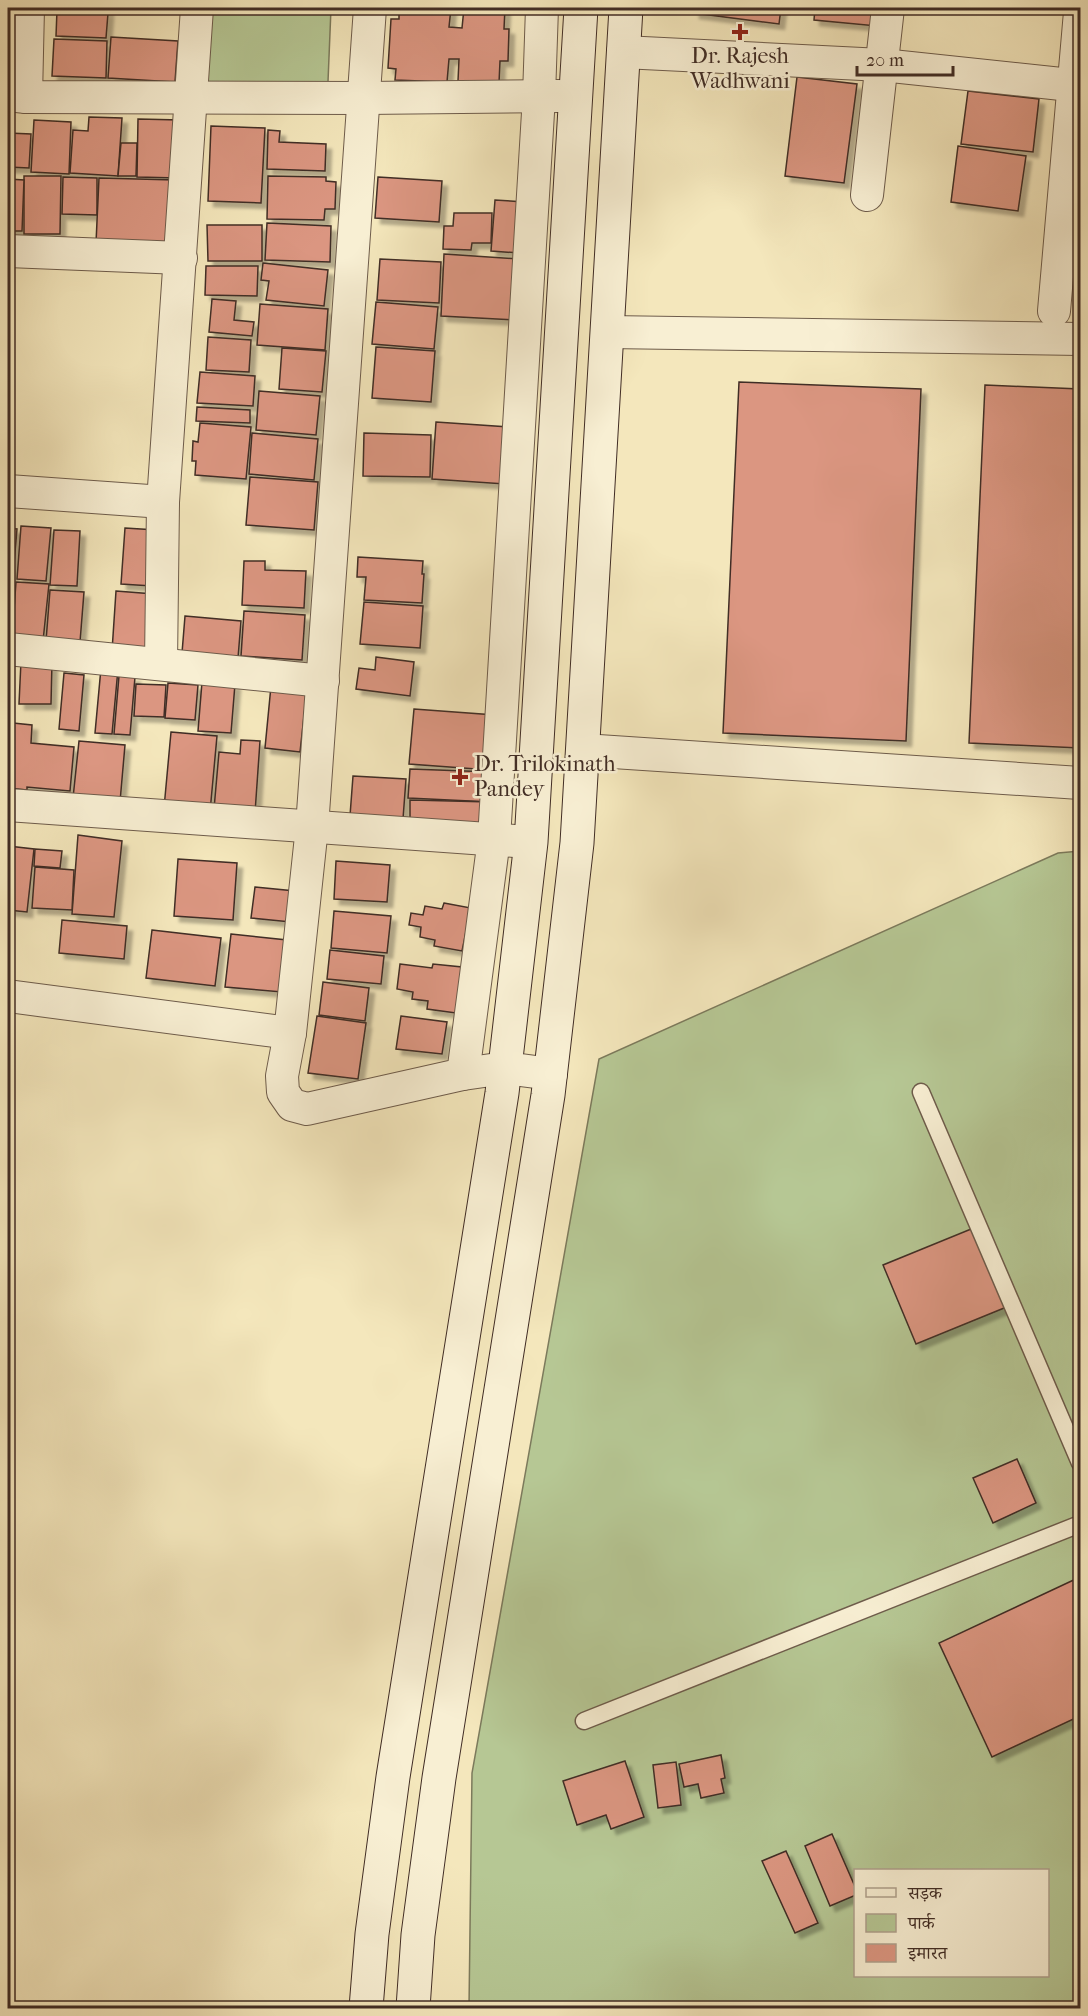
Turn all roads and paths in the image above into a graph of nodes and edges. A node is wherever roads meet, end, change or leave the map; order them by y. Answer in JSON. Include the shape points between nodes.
{"nodes":[{"id":1,"x":28,"y":8,"type":"edge"},
{"id":2,"x":197,"y":8,"type":"edge"},
{"id":3,"x":370,"y":8,"type":"edge"},
{"id":4,"x":542,"y":8,"type":"edge"},
{"id":5,"x":581,"y":8,"type":"edge"},
{"id":6,"x":626,"y":8,"type":"edge"},
{"id":7,"x":888,"y":8,"type":"edge"},
{"id":8,"x":1080,"y":12,"type":"edge"},
{"id":9,"x":623,"y":52,"type":"junction"},
{"id":10,"x":882,"y":65,"type":"junction"},
{"id":11,"x":1077,"y":86,"type":"edge"},
{"id":12,"x":16,"y":96,"type":"edge"},
{"id":13,"x":539,"y":96,"type":"junction"},
{"id":14,"x":575,"y":96,"type":"junction"},
{"id":15,"x":192,"y":98,"type":"junction"},
{"id":16,"x":364,"y":98,"type":"junction"},
{"id":17,"x":867,"y":195,"type":"dead end"},
{"id":18,"x":8,"y":251,"type":"edge"},
{"id":19,"x":181,"y":258,"type":"junction"},
{"id":20,"x":1054,"y":311,"type":"dead end"},
{"id":21,"x":608,"y":332,"type":"junction"},
{"id":22,"x":1080,"y":339,"type":"edge"},
{"id":23,"x":8,"y":491,"type":"edge"},
{"id":24,"x":163,"y":502,"type":"junction"},
{"id":25,"x":8,"y":649,"type":"edge"},
{"id":26,"x":161,"y":664,"type":"junction"},
{"id":27,"x":323,"y":681,"type":"junction"},
{"id":28,"x":583,"y":750,"type":"junction"},
{"id":29,"x":1080,"y":783,"type":"edge"},
{"id":30,"x":8,"y":804,"type":"edge"},
{"id":31,"x":312,"y":828,"type":"junction"},
{"id":32,"x":494,"y":839,"type":"junction"},
{"id":33,"x":531,"y":842,"type":"junction"},
{"id":34,"x":8,"y":996,"type":"edge"},
{"id":35,"x":290,"y":1033,"type":"junction"},
{"id":36,"x":505,"y":1068,"type":"junction"},
{"id":37,"x":463,"y":1074,"type":"junction"},
{"id":38,"x":551,"y":1074,"type":"junction"},
{"id":39,"x":921,"y":1092,"type":"dead end"},
{"id":40,"x":1080,"y":1463,"type":"edge"},
{"id":41,"x":1080,"y":1524,"type":"edge"},
{"id":42,"x":584,"y":1721,"type":"dead end"},
{"id":43,"x":366,"y":2008,"type":"edge"},
{"id":44,"x":412,"y":2008,"type":"edge"}],
"edges":[{"from":1,"to":12,"type":"street"},
{"from":2,"to":15,"type":"street"},
{"from":3,"to":16,"type":"street"},
{"from":4,"to":13,"type":"street"},
{"from":5,"to":14,"type":"main road"},
{"from":6,"to":9,"type":"main road"},
{"from":7,"to":10,"type":"street"},
{"from":8,"to":11,"type":"street"},
{"from":9,"to":10,"type":"street"},
{"from":9,"to":21,"type":"main road"},
{"from":10,"to":11,"type":"street"},
{"from":10,"to":17,"type":"street"},
{"from":11,"to":20,"type":"street"},
{"from":12,"to":15,"type":"street"},
{"from":13,"to":14,"type":"street"},
{"from":13,"to":16,"type":"street"},
{"from":13,"to":32,"type":"street"},
{"from":14,"to":33,"type":"main road"},
{"from":15,"to":16,"type":"street"},
{"from":15,"to":19,"type":"street"},
{"from":16,"to":27,"type":"street"},
{"from":18,"to":19,"type":"street"},
{"from":19,"to":24,"type":"street"},
{"from":21,"to":22,"type":"street"},
{"from":21,"to":28,"type":"main road"},
{"from":23,"to":24,"type":"street"},
{"from":24,"to":26,"type":"street"},
{"from":25,"to":26,"type":"street"},
{"from":26,"to":27,"type":"street"},
{"from":27,"to":31,"type":"street"},
{"from":28,"to":29,"type":"street"},
{"from":28,"to":38,"type":"main road","via":[[577,843]]},
{"from":30,"to":31,"type":"street"},
{"from":31,"to":32,"type":"street"},
{"from":31,"to":35,"type":"street"},
{"from":32,"to":33,"type":"street"},
{"from":32,"to":37,"type":"street"},
{"from":33,"to":36,"type":"main road"},
{"from":34,"to":35,"type":"street"},
{"from":35,"to":37,"type":"street","via":[[283,1092],[292,1105],[307,1109]]},
{"from":36,"to":37,"type":"street"},
{"from":36,"to":38,"type":"street"},
{"from":36,"to":43,"type":"main road","via":[[393,1777]]},
{"from":38,"to":44,"type":"main road","via":[[439,1778]]},
{"from":39,"to":40,"type":"lane"},
{"from":41,"to":42,"type":"lane"}]}
